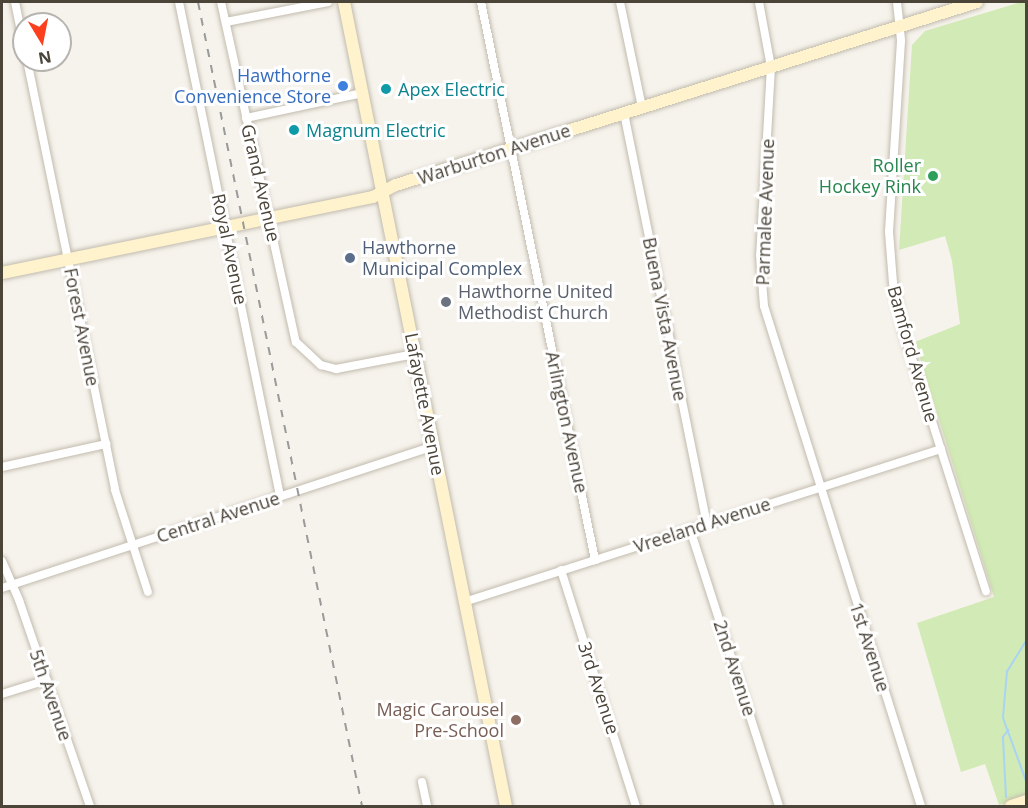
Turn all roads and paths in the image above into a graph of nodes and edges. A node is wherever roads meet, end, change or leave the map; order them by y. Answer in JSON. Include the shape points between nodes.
{"nodes":[{"id":1,"x":179,"y":2,"type":"edge"},
{"id":2,"x":221,"y":2,"type":"edge"},
{"id":3,"x":328,"y":2,"type":"edge"},
{"id":4,"x":344,"y":2,"type":"edge"},
{"id":5,"x":481,"y":2,"type":"edge"},
{"id":6,"x":620,"y":2,"type":"edge"},
{"id":7,"x":759,"y":2,"type":"edge"},
{"id":8,"x":897,"y":2,"type":"edge"},
{"id":9,"x":977,"y":2,"type":"edge"},
{"id":10,"x":226,"y":22,"type":"junction"},
{"id":11,"x":901,"y":26,"type":"junction"},
{"id":12,"x":771,"y":67,"type":"junction"},
{"id":13,"x":29,"y":72,"type":"edge"},
{"id":14,"x":363,"y":93,"type":"junction"},
{"id":15,"x":642,"y":107,"type":"junction"},
{"id":16,"x":624,"y":113,"type":"junction"},
{"id":17,"x":246,"y":118,"type":"junction"},
{"id":18,"x":512,"y":149,"type":"junction"},
{"id":19,"x":383,"y":192,"type":"junction"},
{"id":20,"x":270,"y":218,"type":"junction"},
{"id":21,"x":225,"y":227,"type":"junction"},
{"id":22,"x":68,"y":259,"type":"junction"},
{"id":23,"x":2,"y":273,"type":"edge"},
{"id":24,"x":415,"y":354,"type":"junction"},
{"id":25,"x":106,"y":444,"type":"junction"},
{"id":26,"x":434,"y":446,"type":"junction"},
{"id":27,"x":941,"y":449,"type":"junction"},
{"id":28,"x":2,"y":467,"type":"edge"},
{"id":29,"x":819,"y":488,"type":"junction"},
{"id":30,"x":280,"y":496,"type":"junction"},
{"id":31,"x":706,"y":524,"type":"junction"},
{"id":32,"x":690,"y":529,"type":"junction"},
{"id":33,"x":132,"y":545,"type":"junction"},
{"id":34,"x":595,"y":560,"type":"junction"},
{"id":35,"x":2,"y":561,"type":"edge"},
{"id":36,"x":561,"y":570,"type":"junction"},
{"id":37,"x":11,"y":585,"type":"junction"},
{"id":38,"x":2,"y":588,"type":"edge"},
{"id":39,"x":986,"y":591,"type":"dead end"},
{"id":40,"x":148,"y":592,"type":"dead end"},
{"id":41,"x":464,"y":602,"type":"junction"},
{"id":42,"x":47,"y":680,"type":"junction"},
{"id":43,"x":2,"y":694,"type":"edge"},
{"id":44,"x":422,"y":782,"type":"dead end"},
{"id":45,"x":1026,"y":801,"type":"edge"},
{"id":46,"x":90,"y":807,"type":"edge"},
{"id":47,"x":427,"y":807,"type":"edge"},
{"id":48,"x":506,"y":807,"type":"edge"},
{"id":49,"x":636,"y":807,"type":"edge"},
{"id":50,"x":779,"y":807,"type":"edge"},
{"id":51,"x":921,"y":807,"type":"edge"},
{"id":52,"x":1011,"y":807,"type":"edge"}],
"edges":[{"from":1,"to":21,"type":"street","name":"Royal Avenue"},
{"from":2,"to":10,"type":"street","name":"Grand Avenue"},
{"from":3,"to":10,"type":"street"},
{"from":4,"to":14,"type":"street","name":"Lafayette Avenue"},
{"from":5,"to":18,"type":"street","name":"Arlington Avenue"},
{"from":6,"to":15,"type":"street"},
{"from":7,"to":12,"type":"street","name":"Parmalee Avenue"},
{"from":8,"to":11,"type":"street","name":"Bamford Avenue"},
{"from":9,"to":11,"type":"street","name":"Warburton Avenue"},
{"from":10,"to":17,"type":"street","name":"Grand Avenue"},
{"from":11,"to":12,"type":"street","name":"Warburton Avenue"},
{"from":11,"to":27,"type":"street","name":"Bamford Avenue","via":[[890,266],[900,317]]},
{"from":12,"to":15,"type":"street","name":"Warburton Avenue"},
{"from":12,"to":29,"type":"street","name":"Parmalee Avenue","via":[[762,289],[774,344]]},
{"from":13,"to":22,"type":"street","name":"Forest Avenue"},
{"from":14,"to":17,"type":"street"},
{"from":14,"to":19,"type":"street","name":"Lafayette Avenue"},
{"from":15,"to":16,"type":"street","name":"Warburton Avenue"},
{"from":16,"to":18,"type":"street","name":"Warburton Avenue"},
{"from":16,"to":31,"type":"street","name":"Buena Vista Avenue"},
{"from":17,"to":20,"type":"street","name":"Grand Avenue"},
{"from":18,"to":19,"type":"street","name":"Warburton Avenue"},
{"from":18,"to":34,"type":"street","name":"Arlington Avenue"},
{"from":19,"to":20,"type":"street","name":"Warburton Avenue"},
{"from":19,"to":24,"type":"street","name":"Lafayette Avenue"},
{"from":20,"to":21,"type":"street","name":"Warburton Avenue"},
{"from":20,"to":24,"type":"street","name":"Grand Avenue","via":[[294,338],[312,358],[336,369]]},
{"from":21,"to":22,"type":"street","name":"Warburton Avenue"},
{"from":21,"to":30,"type":"street","name":"Royal Avenue"},
{"from":22,"to":23,"type":"street","name":"Warburton Avenue"},
{"from":22,"to":25,"type":"street","name":"Forest Avenue"},
{"from":24,"to":26,"type":"street","name":"Lafayette Avenue"},
{"from":25,"to":28,"type":"street"},
{"from":25,"to":33,"type":"street","name":"Forest Avenue"},
{"from":26,"to":30,"type":"street","name":"Central Avenue"},
{"from":26,"to":41,"type":"street","name":"Lafayette Avenue"},
{"from":27,"to":29,"type":"street","name":"Vreeland Avenue"},
{"from":27,"to":39,"type":"street","name":"Bamford Avenue"},
{"from":29,"to":31,"type":"street","name":"Vreeland Avenue"},
{"from":29,"to":51,"type":"street","name":"1st Avenue"},
{"from":30,"to":33,"type":"street","name":"Central Avenue"},
{"from":31,"to":32,"type":"street","name":"Vreeland Avenue"},
{"from":32,"to":34,"type":"street","name":"Vreeland Avenue"},
{"from":32,"to":50,"type":"street","name":"2nd Avenue"},
{"from":33,"to":37,"type":"street","name":"Central Avenue"},
{"from":33,"to":40,"type":"street","name":"Forest Avenue"},
{"from":34,"to":36,"type":"street","name":"Vreeland Avenue"},
{"from":35,"to":37,"type":"street","name":"5th Avenue"},
{"from":36,"to":41,"type":"street","name":"Vreeland Avenue"},
{"from":36,"to":49,"type":"street","name":"3rd Avenue"},
{"from":37,"to":38,"type":"street","name":"Central Avenue"},
{"from":37,"to":42,"type":"street","name":"5th Avenue"},
{"from":41,"to":48,"type":"street","name":"Lafayette Avenue"},
{"from":42,"to":43,"type":"street"},
{"from":42,"to":46,"type":"street","name":"5th Avenue"},
{"from":44,"to":47,"type":"street"},
{"from":45,"to":52,"type":"street"}]}
